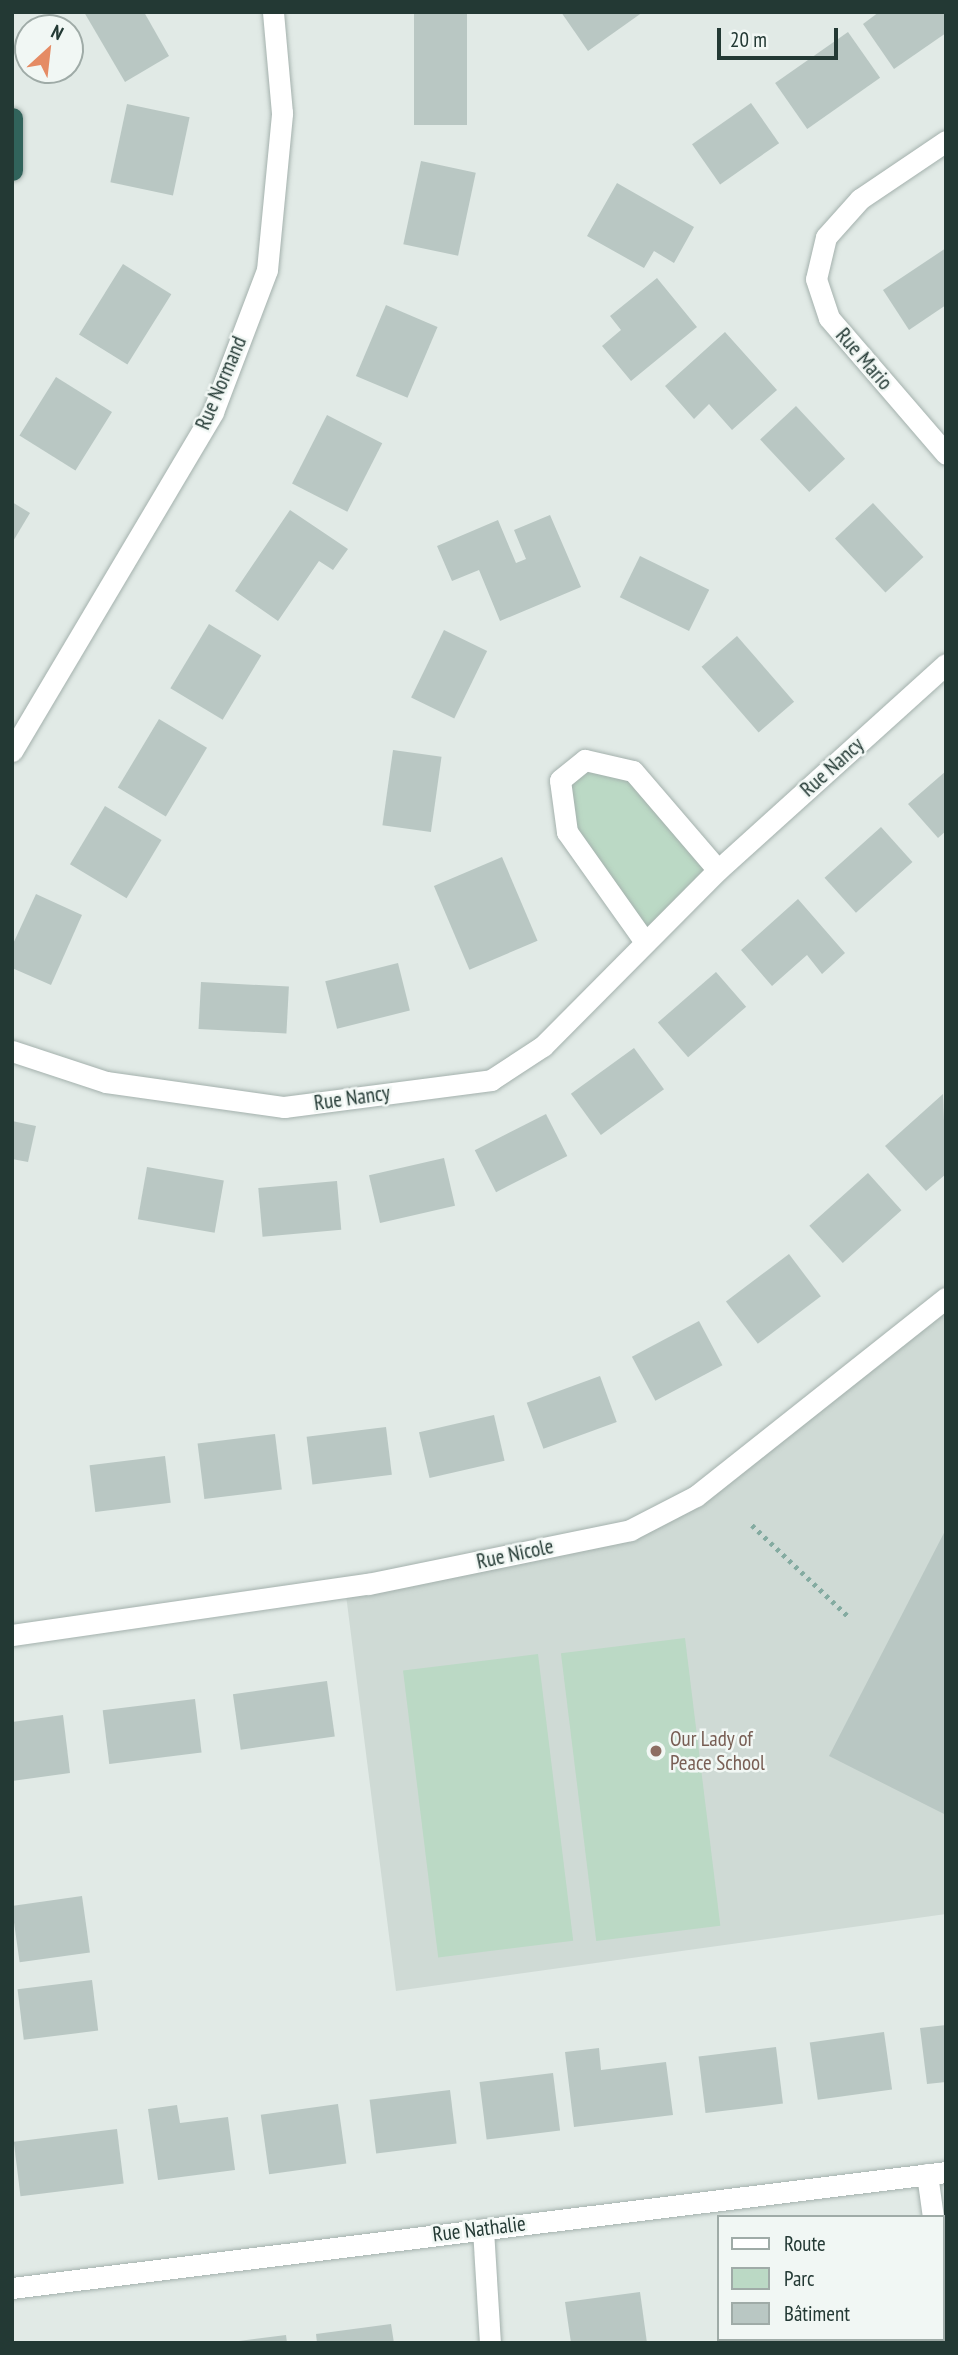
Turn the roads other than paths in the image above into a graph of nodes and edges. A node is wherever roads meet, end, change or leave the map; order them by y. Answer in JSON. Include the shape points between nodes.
{"nodes":[{"id":1,"x":273,"y":12,"type":"edge"},
{"id":2,"x":12,"y":118,"type":"edge"},
{"id":3,"x":946,"y":141,"type":"edge"},
{"id":4,"x":12,"y":170,"type":"edge"},
{"id":5,"x":946,"y":454,"type":"edge"},
{"id":6,"x":946,"y":664,"type":"edge"},
{"id":7,"x":12,"y":751,"type":"edge"},
{"id":8,"x":718,"y":870,"type":"junction"},
{"id":9,"x":645,"y":942,"type":"junction"},
{"id":10,"x":12,"y":1051,"type":"edge"},
{"id":11,"x":946,"y":1298,"type":"edge"},
{"id":12,"x":12,"y":1635,"type":"edge"},
{"id":13,"x":936,"y":2173,"type":"edge"},
{"id":14,"x":933,"y":2215,"type":"edge"},
{"id":15,"x":483,"y":2229,"type":"junction"},
{"id":16,"x":12,"y":2288,"type":"edge"},
{"id":17,"x":490,"y":2343,"type":"edge"}],
"edges":[{"from":1,"to":7,"type":"street","name":"Rue Normand","via":[[282,113],[267,270],[213,412]]},
{"from":2,"to":4,"type":"highway"},
{"from":3,"to":5,"type":"street","name":"Rue Mario","via":[[860,199],[826,237],[816,279],[829,318]]},
{"from":6,"to":8,"type":"street","name":"Rue Nancy"},
{"from":8,"to":9,"type":"street","name":"Rue Nancy"},
{"from":8,"to":9,"type":"street","via":[[633,772],[585,760],[560,780],[567,832]]},
{"from":9,"to":10,"type":"street","name":"Rue Nancy","via":[[543,1046],[491,1080],[284,1107],[106,1082]]},
{"from":11,"to":12,"type":"street","name":"Rue Nicole","via":[[696,1496],[630,1530],[368,1584]]},
{"from":13,"to":14,"type":"street"},
{"from":13,"to":15,"type":"street","name":"Rue Nathalie"},
{"from":15,"to":16,"type":"street","name":"Rue Nathalie"},
{"from":15,"to":17,"type":"street"}]}
